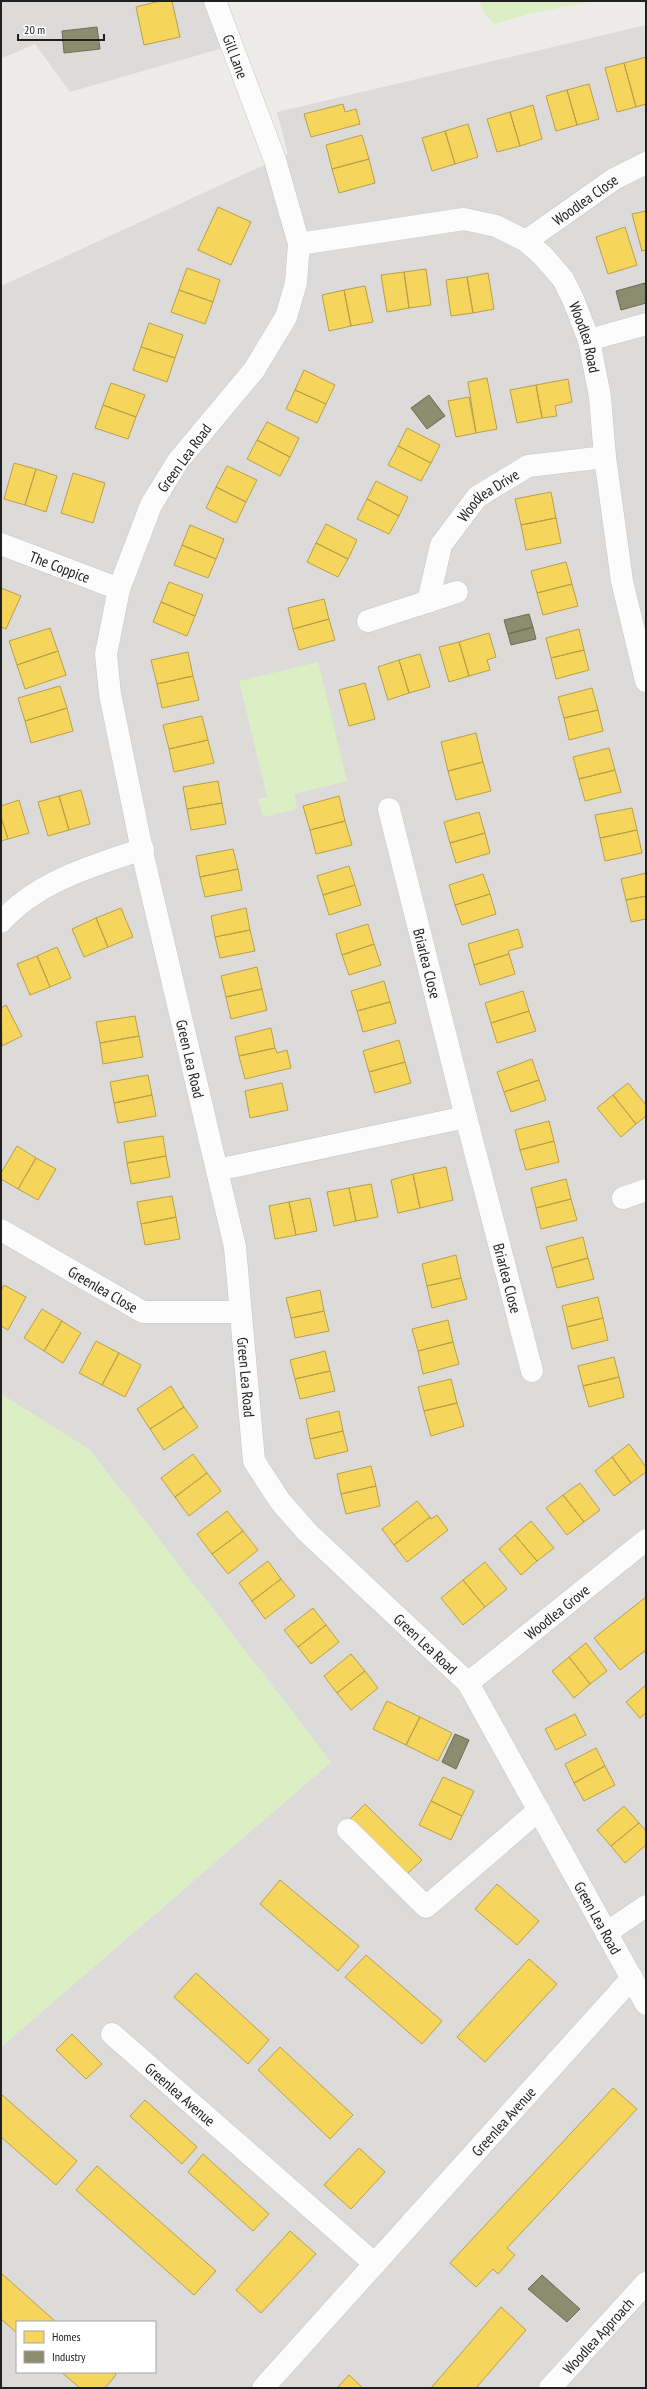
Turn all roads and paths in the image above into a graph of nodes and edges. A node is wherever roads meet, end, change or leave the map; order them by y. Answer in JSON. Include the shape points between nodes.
{"nodes":[{"id":1,"x":215,"y":1,"type":"edge"},
{"id":2,"x":256,"y":112,"type":"joint"},
{"id":3,"x":646,"y":163,"type":"edge"},
{"id":4,"x":526,"y":241,"type":"junction"},
{"id":5,"x":299,"y":244,"type":"junction"},
{"id":6,"x":646,"y":324,"type":"edge"},
{"id":7,"x":589,"y":340,"type":"junction"},
{"id":8,"x":605,"y":457,"type":"junction"},
{"id":9,"x":1,"y":544,"type":"edge"},
{"id":10,"x":118,"y":589,"type":"junction"},
{"id":11,"x":457,"y":592,"type":"dead end"},
{"id":12,"x":428,"y":602,"type":"junction"},
{"id":13,"x":368,"y":621,"type":"dead end"},
{"id":14,"x":646,"y":681,"type":"edge"},
{"id":15,"x":389,"y":809,"type":"dead end"},
{"id":16,"x":142,"y":850,"type":"junction"},
{"id":17,"x":1,"y":922,"type":"edge"},
{"id":18,"x":466,"y":1117,"type":"junction"},
{"id":19,"x":217,"y":1170,"type":"junction"},
{"id":20,"x":646,"y":1190,"type":"edge"},
{"id":21,"x":623,"y":1198,"type":"dead end"},
{"id":22,"x":1,"y":1230,"type":"edge"},
{"id":23,"x":240,"y":1312,"type":"junction"},
{"id":24,"x":532,"y":1370,"type":"dead end"},
{"id":25,"x":646,"y":1540,"type":"edge"},
{"id":26,"x":468,"y":1683,"type":"junction"},
{"id":27,"x":539,"y":1810,"type":"junction"},
{"id":28,"x":348,"y":1830,"type":"dead end"},
{"id":29,"x":646,"y":1906,"type":"edge"},
{"id":30,"x":606,"y":1933,"type":"junction"},
{"id":31,"x":632,"y":1978,"type":"junction"},
{"id":32,"x":645,"y":2001,"type":"edge"},
{"id":33,"x":112,"y":2034,"type":"dead end"},
{"id":34,"x":375,"y":2264,"type":"junction"},
{"id":35,"x":646,"y":2283,"type":"edge"},
{"id":36,"x":263,"y":2388,"type":"edge"},
{"id":37,"x":550,"y":2388,"type":"edge"}],
"edges":[{"from":1,"to":2,"type":"street","name":"Gill Lane"},
{"from":2,"to":5,"type":"street","name":"Green Lea Road","via":[[275,160]]},
{"from":3,"to":4,"type":"street","name":"Woodlea Close","via":[[614,179]]},
{"from":4,"to":5,"type":"street","name":"Woodlea Road","via":[[496,226],[464,218]]},
{"from":4,"to":7,"type":"street","name":"Woodlea Road","via":[[563,279]]},
{"from":5,"to":10,"type":"street","name":"Green Lea Road","via":[[296,283],[286,317],[254,370],[178,461],[151,505]]},
{"from":6,"to":7,"type":"street"},
{"from":7,"to":8,"type":"street","name":"Woodlea Road","via":[[600,396]]},
{"from":8,"to":12,"type":"street","name":"Woodlea Drive","via":[[528,466],[476,497],[441,546]]},
{"from":8,"to":14,"type":"street","name":"Woodlea Road","via":[[622,582]]},
{"from":9,"to":10,"type":"street","name":"The Coppice"},
{"from":10,"to":16,"type":"street","name":"Green Lea Road","via":[[106,654],[110,694]]},
{"from":11,"to":12,"type":"street"},
{"from":12,"to":13,"type":"street"},
{"from":15,"to":18,"type":"street","name":"Briarlea Close"},
{"from":16,"to":17,"type":"street","via":[[96,864],[45,886],[10,912]]},
{"from":16,"to":19,"type":"street","name":"Green Lea Road"},
{"from":18,"to":19,"type":"street"},
{"from":18,"to":24,"type":"street","name":"Briarlea Close"},
{"from":19,"to":23,"type":"street","name":"Green Lea Road","via":[[235,1248]]},
{"from":20,"to":21,"type":"street"},
{"from":22,"to":23,"type":"street","name":"Greenlea Close","via":[[143,1312]]},
{"from":23,"to":26,"type":"street","name":"Green Lea Road","via":[[254,1461],[280,1501],[307,1532]]},
{"from":25,"to":26,"type":"street","name":"Woodlea Grove"},
{"from":26,"to":27,"type":"street","name":"Green Lea Road"},
{"from":27,"to":28,"type":"street","via":[[426,1906]]},
{"from":27,"to":30,"type":"street","name":"Green Lea Road"},
{"from":29,"to":30,"type":"street"},
{"from":30,"to":31,"type":"street","name":"Green Lea Road"},
{"from":31,"to":32,"type":"street","name":"Green Lea Road"},
{"from":31,"to":34,"type":"street","name":"Greenlea Avenue"},
{"from":33,"to":34,"type":"street","name":"Greenlea Avenue"},
{"from":34,"to":36,"type":"street","name":"Greenlea Avenue"},
{"from":35,"to":37,"type":"street","name":"Woodlea Approach"}]}
